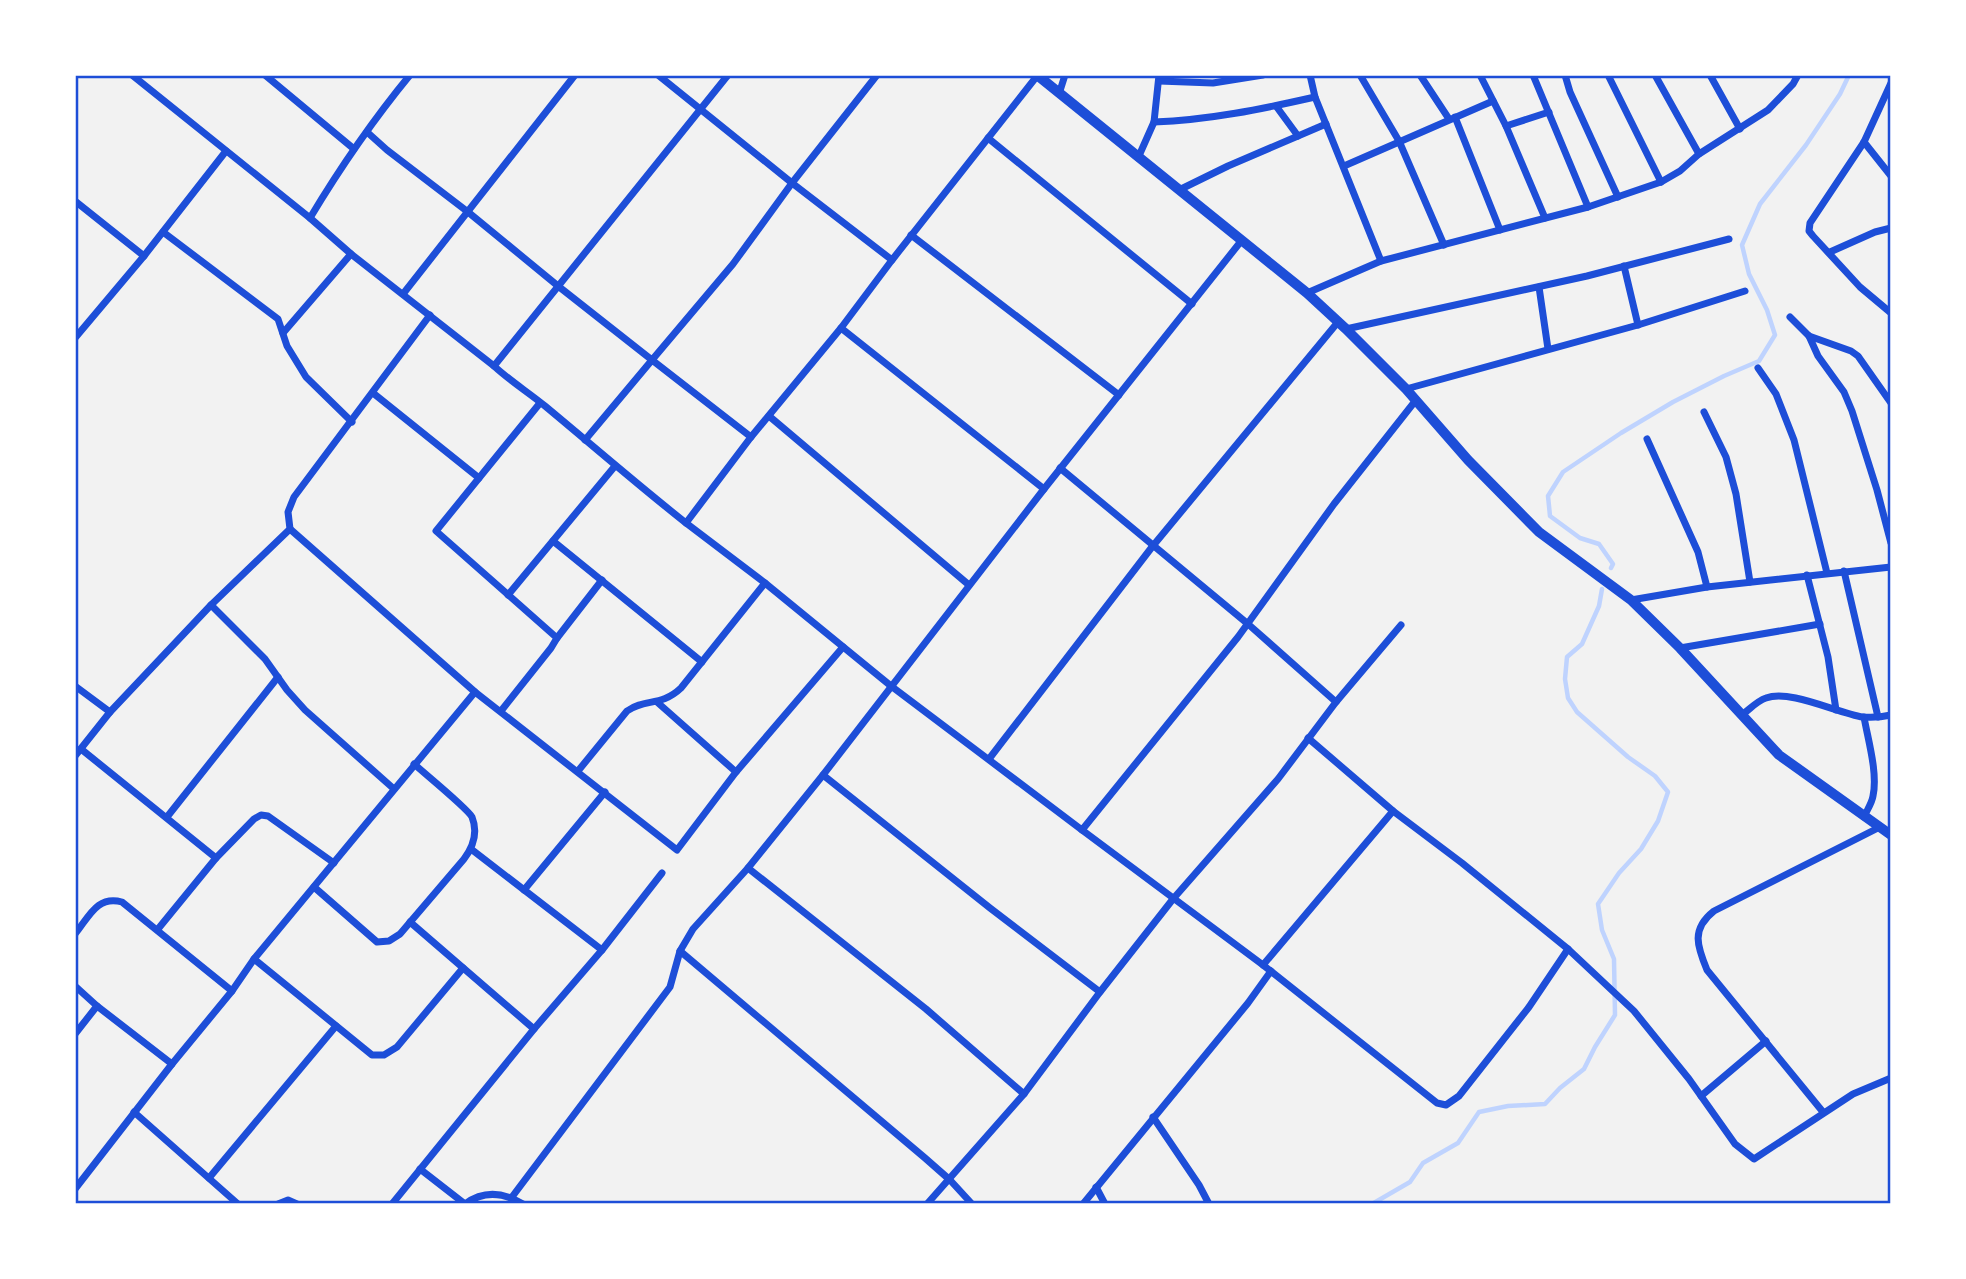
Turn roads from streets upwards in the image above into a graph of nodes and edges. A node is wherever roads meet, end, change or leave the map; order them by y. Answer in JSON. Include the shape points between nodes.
{"nodes":[{"id":1,"x":132,"y":75,"type":"edge"},
{"id":2,"x":265,"y":75,"type":"edge"},
{"id":3,"x":410,"y":75,"type":"edge"},
{"id":4,"x":575,"y":75,"type":"edge"},
{"id":5,"x":658,"y":75,"type":"edge"},
{"id":6,"x":728,"y":75,"type":"edge"},
{"id":7,"x":877,"y":75,"type":"edge"},
{"id":8,"x":1065,"y":75,"type":"edge"},
{"id":9,"x":1263,"y":75,"type":"edge"},
{"id":10,"x":1310,"y":75,"type":"edge"},
{"id":11,"x":1360,"y":75,"type":"edge"},
{"id":12,"x":1420,"y":75,"type":"edge"},
{"id":13,"x":1480,"y":75,"type":"edge"},
{"id":14,"x":1533,"y":75,"type":"edge"},
{"id":15,"x":1565,"y":75,"type":"edge"},
{"id":16,"x":1608,"y":75,"type":"edge"},
{"id":17,"x":1655,"y":75,"type":"edge"},
{"id":18,"x":1710,"y":75,"type":"edge"},
{"id":19,"x":1798,"y":75,"type":"edge"},
{"id":20,"x":1037,"y":76,"type":"edge"},
{"id":21,"x":1159,"y":78,"type":"edge"},
{"id":22,"x":1891,"y":83,"type":"edge"},
{"id":23,"x":1059,"y":94,"type":"junction"},
{"id":24,"x":1315,"y":97,"type":"junction"},
{"id":25,"x":1888,"y":97,"type":"edge"},
{"id":26,"x":1493,"y":100,"type":"junction"},
{"id":27,"x":1276,"y":106,"type":"junction"},
{"id":28,"x":700,"y":109,"type":"junction"},
{"id":29,"x":1549,"y":112,"type":"junction"},
{"id":30,"x":1452,"y":118,"type":"junction"},
{"id":31,"x":1154,"y":122,"type":"junction"},
{"id":32,"x":1326,"y":124,"type":"junction"},
{"id":33,"x":1506,"y":126,"type":"junction"},
{"id":34,"x":1740,"y":129,"type":"junction"},
{"id":35,"x":367,"y":132,"type":"junction"},
{"id":36,"x":1298,"y":136,"type":"junction"},
{"id":37,"x":988,"y":138,"type":"junction"},
{"id":38,"x":1399,"y":141,"type":"junction"},
{"id":39,"x":1864,"y":142,"type":"junction"},
{"id":40,"x":354,"y":149,"type":"junction"},
{"id":41,"x":226,"y":150,"type":"junction"},
{"id":42,"x":1699,"y":155,"type":"junction"},
{"id":43,"x":1138,"y":158,"type":"junction"},
{"id":44,"x":1344,"y":166,"type":"junction"},
{"id":45,"x":1891,"y":176,"type":"edge"},
{"id":46,"x":1661,"y":182,"type":"junction"},
{"id":47,"x":792,"y":183,"type":"junction"},
{"id":48,"x":1179,"y":190,"type":"junction"},
{"id":49,"x":1618,"y":197,"type":"junction"},
{"id":50,"x":75,"y":201,"type":"edge"},
{"id":51,"x":1588,"y":207,"type":"junction"},
{"id":52,"x":468,"y":212,"type":"junction"},
{"id":53,"x":310,"y":218,"type":"junction"},
{"id":54,"x":1545,"y":218,"type":"junction"},
{"id":55,"x":1891,"y":228,"type":"edge"},
{"id":56,"x":1500,"y":230,"type":"junction"},
{"id":57,"x":163,"y":232,"type":"junction"},
{"id":58,"x":911,"y":235,"type":"junction"},
{"id":59,"x":1729,"y":239,"type":"dead end"},
{"id":60,"x":1242,"y":240,"type":"junction"},
{"id":61,"x":1444,"y":245,"type":"junction"},
{"id":62,"x":1829,"y":252,"type":"junction"},
{"id":63,"x":351,"y":254,"type":"junction"},
{"id":64,"x":144,"y":256,"type":"junction"},
{"id":65,"x":892,"y":260,"type":"junction"},
{"id":66,"x":1381,"y":261,"type":"junction"},
{"id":67,"x":1624,"y":267,"type":"junction"},
{"id":68,"x":558,"y":286,"type":"junction"},
{"id":69,"x":1539,"y":287,"type":"junction"},
{"id":70,"x":1745,"y":291,"type":"dead end"},
{"id":71,"x":1307,"y":293,"type":"junction"},
{"id":72,"x":403,"y":294,"type":"junction"},
{"id":73,"x":1192,"y":303,"type":"junction"},
{"id":74,"x":1891,"y":313,"type":"edge"},
{"id":75,"x":430,"y":315,"type":"junction"},
{"id":76,"x":1790,"y":317,"type":"dead end"},
{"id":77,"x":1342,"y":325,"type":"junction"},
{"id":78,"x":1638,"y":325,"type":"junction"},
{"id":79,"x":841,"y":328,"type":"junction"},
{"id":80,"x":283,"y":333,"type":"junction"},
{"id":81,"x":1809,"y":336,"type":"junction"},
{"id":82,"x":76,"y":337,"type":"edge"},
{"id":83,"x":1549,"y":349,"type":"junction"},
{"id":84,"x":652,"y":360,"type":"junction"},
{"id":85,"x":494,"y":366,"type":"junction"},
{"id":86,"x":1758,"y":368,"type":"dead end"},
{"id":87,"x":1891,"y":387,"type":"edge"},
{"id":88,"x":1406,"y":389,"type":"junction"},
{"id":89,"x":1882,"y":391,"type":"junction"},
{"id":90,"x":373,"y":393,"type":"junction"},
{"id":91,"x":1119,"y":395,"type":"junction"},
{"id":92,"x":1416,"y":400,"type":"junction"},
{"id":93,"x":540,"y":402,"type":"junction"},
{"id":94,"x":1891,"y":403,"type":"edge"},
{"id":95,"x":1704,"y":412,"type":"dead end"},
{"id":96,"x":769,"y":416,"type":"junction"},
{"id":97,"x":352,"y":422,"type":"junction"},
{"id":98,"x":751,"y":437,"type":"junction"},
{"id":99,"x":1647,"y":439,"type":"dead end"},
{"id":100,"x":585,"y":440,"type":"junction"},
{"id":101,"x":615,"y":466,"type":"junction"},
{"id":102,"x":1060,"y":468,"type":"junction"},
{"id":103,"x":479,"y":478,"type":"junction"},
{"id":104,"x":1044,"y":489,"type":"junction"},
{"id":105,"x":686,"y":523,"type":"junction"},
{"id":106,"x":290,"y":529,"type":"junction"},
{"id":107,"x":553,"y":541,"type":"junction"},
{"id":108,"x":1891,"y":543,"type":"edge"},
{"id":109,"x":1152,"y":547,"type":"junction"},
{"id":110,"x":1891,"y":567,"type":"edge"},
{"id":111,"x":1844,"y":571,"type":"junction"},
{"id":112,"x":1827,"y":573,"type":"junction"},
{"id":113,"x":1807,"y":575,"type":"junction"},
{"id":114,"x":601,"y":580,"type":"junction"},
{"id":115,"x":1750,"y":582,"type":"junction"},
{"id":116,"x":765,"y":583,"type":"junction"},
{"id":117,"x":969,"y":585,"type":"junction"},
{"id":118,"x":1707,"y":587,"type":"junction"},
{"id":119,"x":509,"y":595,"type":"junction"},
{"id":120,"x":1631,"y":600,"type":"junction"},
{"id":121,"x":211,"y":605,"type":"junction"},
{"id":122,"x":1248,"y":624,"type":"junction"},
{"id":123,"x":1821,"y":624,"type":"junction"},
{"id":124,"x":1401,"y":625,"type":"dead end"},
{"id":125,"x":557,"y":638,"type":"junction"},
{"id":126,"x":843,"y":647,"type":"junction"},
{"id":127,"x":1680,"y":648,"type":"junction"},
{"id":128,"x":702,"y":662,"type":"junction"},
{"id":129,"x":278,"y":677,"type":"junction"},
{"id":130,"x":75,"y":686,"type":"edge"},
{"id":131,"x":891,"y":686,"type":"junction"},
{"id":132,"x":475,"y":692,"type":"junction"},
{"id":133,"x":657,"y":702,"type":"junction"},
{"id":134,"x":1336,"y":702,"type":"junction"},
{"id":135,"x":1836,"y":710,"type":"junction"},
{"id":136,"x":501,"y":711,"type":"junction"},
{"id":137,"x":110,"y":712,"type":"junction"},
{"id":138,"x":1743,"y":714,"type":"junction"},
{"id":139,"x":1891,"y":715,"type":"edge"},
{"id":140,"x":1864,"y":717,"type":"junction"},
{"id":141,"x":1878,"y":717,"type":"junction"},
{"id":142,"x":1308,"y":738,"type":"junction"},
{"id":143,"x":78,"y":753,"type":"edge"},
{"id":144,"x":989,"y":759,"type":"junction"},
{"id":145,"x":414,"y":764,"type":"junction"},
{"id":146,"x":578,"y":771,"type":"junction"},
{"id":147,"x":736,"y":772,"type":"junction"},
{"id":148,"x":823,"y":775,"type":"junction"},
{"id":149,"x":394,"y":789,"type":"junction"},
{"id":150,"x":605,"y":792,"type":"junction"},
{"id":151,"x":1393,"y":811,"type":"junction"},
{"id":152,"x":167,"y":817,"type":"junction"},
{"id":153,"x":1864,"y":817,"type":"junction"},
{"id":154,"x":1880,"y":827,"type":"junction"},
{"id":155,"x":1082,"y":830,"type":"junction"},
{"id":156,"x":1891,"y":835,"type":"edge"},
{"id":157,"x":471,"y":849,"type":"junction"},
{"id":158,"x":216,"y":858,"type":"junction"},
{"id":159,"x":334,"y":863,"type":"junction"},
{"id":160,"x":748,"y":868,"type":"junction"},
{"id":161,"x":662,"y":873,"type":"dead end"},
{"id":162,"x":314,"y":887,"type":"junction"},
{"id":163,"x":524,"y":890,"type":"junction"},
{"id":164,"x":1173,"y":899,"type":"junction"},
{"id":165,"x":410,"y":922,"type":"junction"},
{"id":166,"x":158,"y":929,"type":"junction"},
{"id":167,"x":75,"y":934,"type":"edge"},
{"id":168,"x":1568,"y":949,"type":"junction"},
{"id":169,"x":602,"y":950,"type":"junction"},
{"id":170,"x":680,"y":951,"type":"junction"},
{"id":171,"x":254,"y":959,"type":"junction"},
{"id":172,"x":1263,"y":965,"type":"junction"},
{"id":173,"x":463,"y":968,"type":"junction"},
{"id":174,"x":1271,"y":971,"type":"junction"},
{"id":175,"x":75,"y":986,"type":"edge"},
{"id":176,"x":232,"y":991,"type":"junction"},
{"id":177,"x":1100,"y":992,"type":"junction"},
{"id":178,"x":97,"y":1006,"type":"junction"},
{"id":179,"x":336,"y":1026,"type":"junction"},
{"id":180,"x":534,"y":1028,"type":"junction"},
{"id":181,"x":75,"y":1034,"type":"edge"},
{"id":182,"x":1766,"y":1041,"type":"junction"},
{"id":183,"x":172,"y":1064,"type":"junction"},
{"id":184,"x":1891,"y":1078,"type":"edge"},
{"id":185,"x":1024,"y":1094,"type":"junction"},
{"id":186,"x":1701,"y":1096,"type":"junction"},
{"id":187,"x":134,"y":1112,"type":"junction"},
{"id":188,"x":1823,"y":1112,"type":"junction"},
{"id":189,"x":1153,"y":1117,"type":"junction"},
{"id":190,"x":420,"y":1169,"type":"junction"},
{"id":191,"x":209,"y":1178,"type":"junction"},
{"id":192,"x":950,"y":1180,"type":"junction"},
{"id":193,"x":1096,"y":1187,"type":"junction"},
{"id":194,"x":75,"y":1189,"type":"edge"},
{"id":195,"x":512,"y":1198,"type":"junction"},
{"id":196,"x":238,"y":1204,"type":"edge"},
{"id":197,"x":278,"y":1204,"type":"edge"},
{"id":198,"x":297,"y":1204,"type":"edge"},
{"id":199,"x":392,"y":1204,"type":"edge"},
{"id":200,"x":465,"y":1204,"type":"edge"},
{"id":201,"x":523,"y":1204,"type":"edge"},
{"id":202,"x":927,"y":1204,"type":"edge"},
{"id":203,"x":972,"y":1204,"type":"edge"},
{"id":204,"x":1083,"y":1204,"type":"edge"},
{"id":205,"x":1105,"y":1204,"type":"edge"},
{"id":206,"x":1209,"y":1204,"type":"edge"}],
"edges":[{"from":1,"to":41,"type":"street"},
{"from":2,"to":40,"type":"street"},
{"from":3,"to":35,"type":"street"},
{"from":4,"to":52,"type":"street"},
{"from":5,"to":28,"type":"street"},
{"from":6,"to":28,"type":"street"},
{"from":7,"to":47,"type":"street"},
{"from":8,"to":23,"type":"street"},
{"from":9,"to":21,"type":"street","via":[[1213,83]]},
{"from":10,"to":24,"type":"street"},
{"from":11,"to":38,"type":"street"},
{"from":12,"to":30,"type":"street"},
{"from":13,"to":26,"type":"street"},
{"from":14,"to":29,"type":"street"},
{"from":15,"to":49,"type":"street"},
{"from":16,"to":46,"type":"street"},
{"from":17,"to":42,"type":"street"},
{"from":18,"to":34,"type":"street"},
{"from":19,"to":34,"type":"street","via":[[1768,110]]},
{"from":20,"to":23,"type":"street"},
{"from":20,"to":37,"type":"street"},
{"from":21,"to":31,"type":"street"},
{"from":22,"to":25,"type":"street"},
{"from":23,"to":43,"type":"street"},
{"from":24,"to":27,"type":"street"},
{"from":24,"to":32,"type":"street"},
{"from":25,"to":39,"type":"street"},
{"from":26,"to":30,"type":"street"},
{"from":26,"to":33,"type":"street"},
{"from":27,"to":31,"type":"street"},
{"from":27,"to":36,"type":"street"},
{"from":28,"to":47,"type":"street"},
{"from":28,"to":68,"type":"street"},
{"from":29,"to":33,"type":"street"},
{"from":29,"to":51,"type":"street"},
{"from":30,"to":38,"type":"street"},
{"from":30,"to":56,"type":"street"},
{"from":31,"to":43,"type":"street"},
{"from":32,"to":36,"type":"street"},
{"from":32,"to":44,"type":"street"},
{"from":33,"to":54,"type":"street"},
{"from":34,"to":42,"type":"street"},
{"from":35,"to":40,"type":"street"},
{"from":35,"to":52,"type":"street"},
{"from":36,"to":48,"type":"street"},
{"from":37,"to":58,"type":"street"},
{"from":37,"to":73,"type":"street"},
{"from":38,"to":44,"type":"street"},
{"from":38,"to":61,"type":"street"},
{"from":39,"to":45,"type":"street"},
{"from":39,"to":62,"type":"street","via":[[1810,223],[1813,236]]},
{"from":40,"to":53,"type":"street"},
{"from":41,"to":53,"type":"street"},
{"from":41,"to":57,"type":"street"},
{"from":42,"to":46,"type":"street"},
{"from":43,"to":48,"type":"street"},
{"from":44,"to":66,"type":"street"},
{"from":46,"to":49,"type":"street"},
{"from":47,"to":65,"type":"street"},
{"from":47,"to":84,"type":"street","via":[[733,264]]},
{"from":48,"to":60,"type":"street"},
{"from":49,"to":51,"type":"street"},
{"from":50,"to":64,"type":"street"},
{"from":51,"to":54,"type":"street"},
{"from":52,"to":68,"type":"street"},
{"from":52,"to":72,"type":"street"},
{"from":53,"to":63,"type":"street"},
{"from":54,"to":56,"type":"street"},
{"from":55,"to":62,"type":"street"},
{"from":56,"to":61,"type":"street"},
{"from":57,"to":64,"type":"street"},
{"from":57,"to":80,"type":"street","via":[[278,319]]},
{"from":58,"to":65,"type":"street"},
{"from":58,"to":91,"type":"street"},
{"from":59,"to":67,"type":"street"},
{"from":60,"to":71,"type":"street"},
{"from":60,"to":73,"type":"street"},
{"from":61,"to":66,"type":"street"},
{"from":62,"to":74,"type":"street"},
{"from":63,"to":72,"type":"street"},
{"from":63,"to":80,"type":"street"},
{"from":64,"to":82,"type":"street"},
{"from":65,"to":79,"type":"street"},
{"from":66,"to":71,"type":"street"},
{"from":67,"to":69,"type":"street"},
{"from":67,"to":78,"type":"street"},
{"from":68,"to":84,"type":"street"},
{"from":68,"to":85,"type":"street"},
{"from":69,"to":77,"type":"street"},
{"from":69,"to":83,"type":"street"},
{"from":70,"to":78,"type":"street"},
{"from":71,"to":77,"type":"street"},
{"from":72,"to":75,"type":"street"},
{"from":73,"to":91,"type":"street"},
{"from":75,"to":85,"type":"street"},
{"from":75,"to":90,"type":"street"},
{"from":76,"to":81,"type":"street"},
{"from":77,"to":88,"type":"street"},
{"from":77,"to":109,"type":"street"},
{"from":78,"to":83,"type":"street"},
{"from":79,"to":96,"type":"street"},
{"from":79,"to":104,"type":"street"},
{"from":80,"to":97,"type":"street","via":[[306,377]]},
{"from":81,"to":89,"type":"street","via":[[1851,351]]},
{"from":81,"to":108,"type":"street","via":[[1852,411]]},
{"from":83,"to":88,"type":"street"},
{"from":84,"to":98,"type":"street"},
{"from":84,"to":100,"type":"street"},
{"from":85,"to":93,"type":"street"},
{"from":86,"to":112,"type":"street","via":[[1776,394],[1794,440]]},
{"from":87,"to":89,"type":"street"},
{"from":88,"to":92,"type":"street"},
{"from":89,"to":94,"type":"street"},
{"from":90,"to":97,"type":"street"},
{"from":90,"to":103,"type":"street"},
{"from":91,"to":102,"type":"street"},
{"from":92,"to":120,"type":"street","via":[[1539,532]]},
{"from":92,"to":122,"type":"street","via":[[1334,503]]},
{"from":93,"to":100,"type":"street"},
{"from":93,"to":103,"type":"street"},
{"from":95,"to":115,"type":"street","via":[[1726,457]]},
{"from":96,"to":98,"type":"street"},
{"from":96,"to":117,"type":"street"},
{"from":97,"to":106,"type":"street","via":[[294,497],[288,512]]},
{"from":98,"to":105,"type":"street"},
{"from":99,"to":118,"type":"street","via":[[1698,552]]},
{"from":100,"to":101,"type":"street"},
{"from":101,"to":105,"type":"street"},
{"from":101,"to":107,"type":"street"},
{"from":102,"to":104,"type":"street"},
{"from":102,"to":109,"type":"street"},
{"from":103,"to":119,"type":"street","via":[[436,531]]},
{"from":104,"to":117,"type":"street"},
{"from":105,"to":116,"type":"street"},
{"from":106,"to":121,"type":"street"},
{"from":106,"to":132,"type":"street"},
{"from":107,"to":114,"type":"street"},
{"from":107,"to":119,"type":"street"},
{"from":109,"to":122,"type":"street"},
{"from":109,"to":144,"type":"street"},
{"from":110,"to":111,"type":"street"},
{"from":111,"to":112,"type":"street"},
{"from":111,"to":141,"type":"street"},
{"from":112,"to":113,"type":"street"},
{"from":113,"to":115,"type":"street"},
{"from":113,"to":123,"type":"street"},
{"from":114,"to":125,"type":"street"},
{"from":114,"to":128,"type":"street"},
{"from":115,"to":118,"type":"street"},
{"from":116,"to":126,"type":"street"},
{"from":116,"to":128,"type":"street"},
{"from":117,"to":131,"type":"street"},
{"from":118,"to":120,"type":"street"},
{"from":119,"to":125,"type":"street"},
{"from":120,"to":127,"type":"street"},
{"from":121,"to":129,"type":"street"},
{"from":121,"to":137,"type":"street"},
{"from":122,"to":134,"type":"street"},
{"from":122,"to":155,"type":"street"},
{"from":123,"to":127,"type":"street"},
{"from":123,"to":135,"type":"street"},
{"from":124,"to":134,"type":"street"},
{"from":125,"to":136,"type":"street"},
{"from":126,"to":131,"type":"street"},
{"from":126,"to":147,"type":"street"},
{"from":127,"to":138,"type":"street"},
{"from":128,"to":133,"type":"street","via":[[672,696]]},
{"from":129,"to":149,"type":"street","via":[[305,710]]},
{"from":129,"to":152,"type":"street"},
{"from":130,"to":137,"type":"street"},
{"from":131,"to":144,"type":"street"},
{"from":131,"to":148,"type":"street"},
{"from":132,"to":136,"type":"street"},
{"from":132,"to":145,"type":"street"},
{"from":133,"to":146,"type":"street","via":[[627,711]]},
{"from":133,"to":147,"type":"street"},
{"from":134,"to":142,"type":"street"},
{"from":135,"to":138,"type":"street","via":[[1780,696],[1763,699]]},
{"from":135,"to":140,"type":"street"},
{"from":136,"to":146,"type":"street"},
{"from":137,"to":143,"type":"street"},
{"from":138,"to":153,"type":"street","via":[[1779,755]]},
{"from":139,"to":141,"type":"street"},
{"from":140,"to":141,"type":"street"},
{"from":140,"to":153,"type":"street","via":[[1874,792]]},
{"from":142,"to":151,"type":"street"},
{"from":142,"to":164,"type":"street"},
{"from":143,"to":152,"type":"street"},
{"from":144,"to":155,"type":"street"},
{"from":145,"to":149,"type":"street"},
{"from":145,"to":157,"type":"street","via":[[471,816],[475,832]]},
{"from":146,"to":150,"type":"street"},
{"from":147,"to":150,"type":"street","via":[[677,850]]},
{"from":148,"to":160,"type":"street"},
{"from":148,"to":177,"type":"street"},
{"from":149,"to":159,"type":"street"},
{"from":150,"to":163,"type":"street"},
{"from":151,"to":168,"type":"street"},
{"from":151,"to":172,"type":"street"},
{"from":152,"to":158,"type":"street"},
{"from":153,"to":154,"type":"street"},
{"from":154,"to":156,"type":"street"},
{"from":154,"to":182,"type":"street","via":[[1703,920],[1699,949],[1707,970]]},
{"from":155,"to":164,"type":"street"},
{"from":157,"to":163,"type":"street"},
{"from":157,"to":165,"type":"street"},
{"from":158,"to":159,"type":"street","via":[[261,815]]},
{"from":158,"to":166,"type":"street"},
{"from":159,"to":162,"type":"street"},
{"from":160,"to":170,"type":"street","via":[[700,921]]},
{"from":160,"to":185,"type":"street","via":[[926,1009]]},
{"from":161,"to":169,"type":"street"},
{"from":162,"to":165,"type":"street","via":[[377,942],[389,941]]},
{"from":162,"to":171,"type":"street"},
{"from":163,"to":169,"type":"street"},
{"from":164,"to":172,"type":"street"},
{"from":164,"to":177,"type":"street"},
{"from":165,"to":173,"type":"street"},
{"from":166,"to":167,"type":"street","via":[[111,899],[101,902]]},
{"from":166,"to":176,"type":"street"},
{"from":168,"to":174,"type":"street","via":[[1529,1007],[1459,1096],[1446,1105],[1437,1103]]},
{"from":168,"to":186,"type":"street","via":[[1634,1012]]},
{"from":169,"to":180,"type":"street"},
{"from":170,"to":192,"type":"street"},
{"from":170,"to":195,"type":"street","via":[[670,987]]},
{"from":171,"to":176,"type":"street"},
{"from":171,"to":179,"type":"street"},
{"from":172,"to":174,"type":"street"},
{"from":173,"to":179,"type":"street","via":[[397,1047],[384,1055],[372,1055]]},
{"from":173,"to":180,"type":"street"},
{"from":174,"to":189,"type":"street"},
{"from":175,"to":178,"type":"street"},
{"from":176,"to":183,"type":"street"},
{"from":177,"to":185,"type":"street"},
{"from":178,"to":181,"type":"street"},
{"from":178,"to":183,"type":"street"},
{"from":179,"to":191,"type":"street"},
{"from":180,"to":190,"type":"street"},
{"from":182,"to":186,"type":"street"},
{"from":182,"to":188,"type":"street"},
{"from":183,"to":187,"type":"street"},
{"from":184,"to":188,"type":"street"},
{"from":185,"to":192,"type":"street"},
{"from":186,"to":188,"type":"street","via":[[1735,1144],[1754,1159]]},
{"from":187,"to":191,"type":"street"},
{"from":187,"to":194,"type":"street"},
{"from":189,"to":193,"type":"street"},
{"from":189,"to":206,"type":"street"},
{"from":190,"to":199,"type":"street"},
{"from":190,"to":200,"type":"street"},
{"from":191,"to":196,"type":"street"},
{"from":192,"to":202,"type":"street"},
{"from":192,"to":203,"type":"street"},
{"from":193,"to":204,"type":"street"},
{"from":193,"to":205,"type":"street"},
{"from":195,"to":200,"type":"street","via":[[476,1195]]},
{"from":195,"to":201,"type":"street"},
{"from":197,"to":198,"type":"street","via":[[288,1200]]}]}
